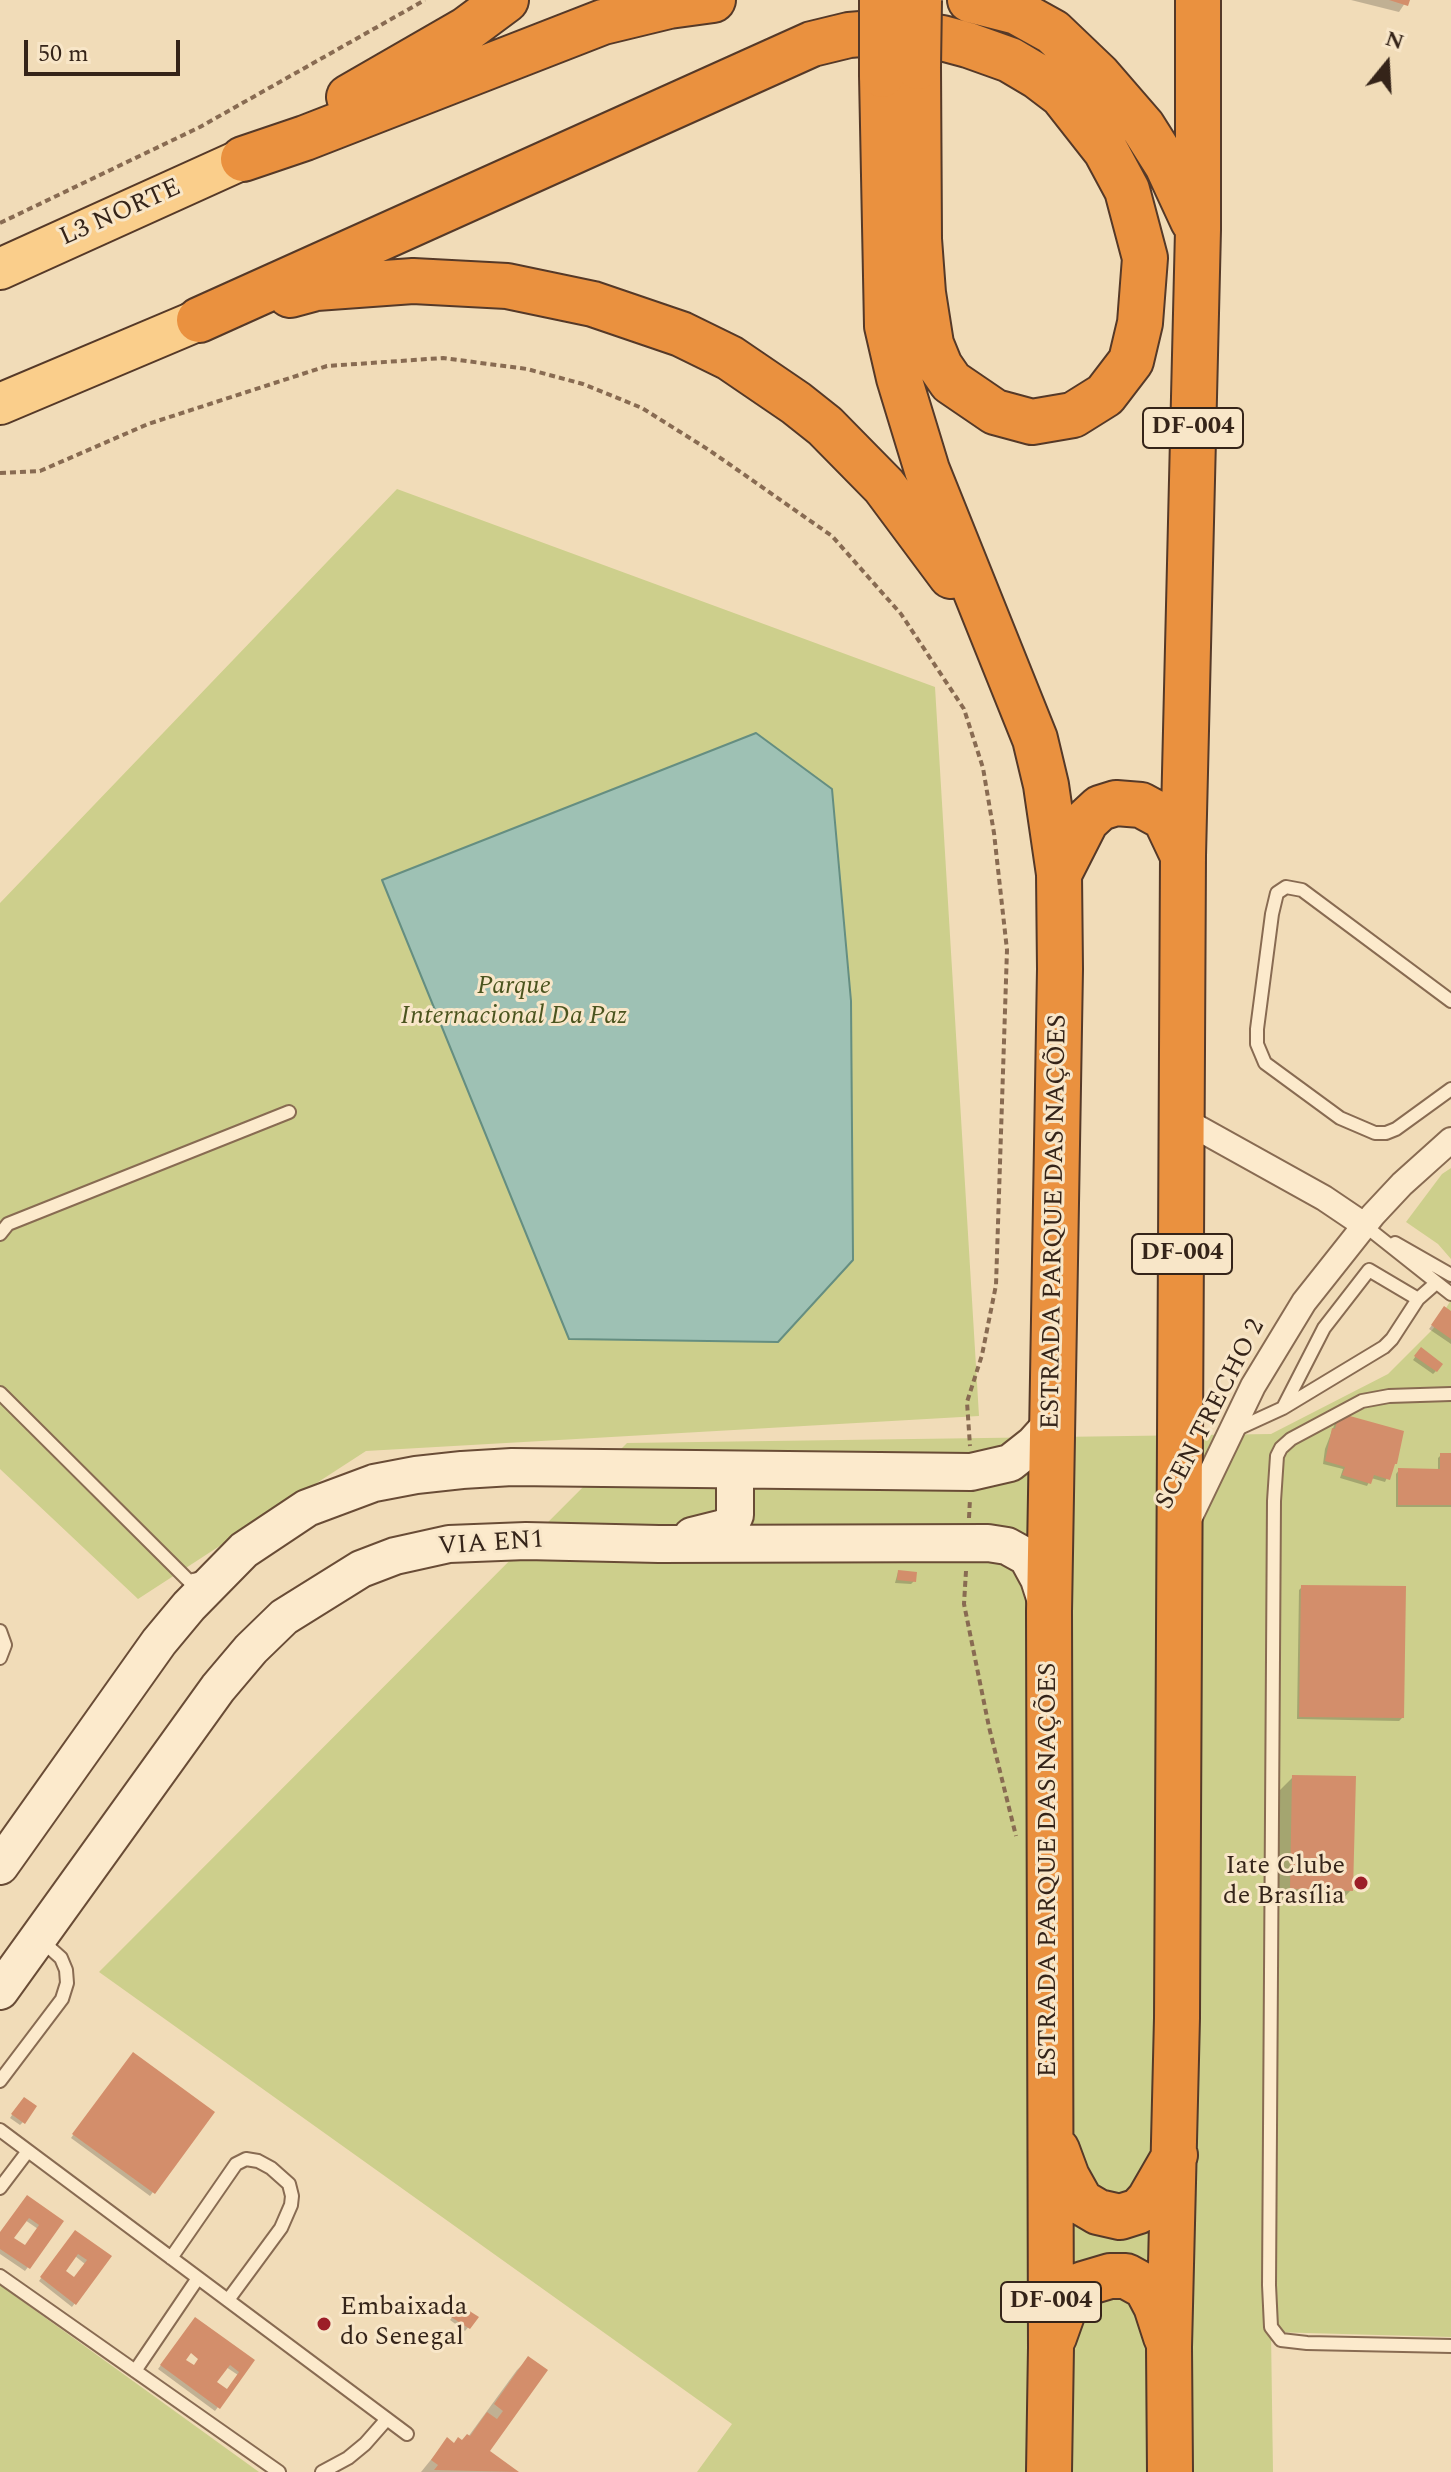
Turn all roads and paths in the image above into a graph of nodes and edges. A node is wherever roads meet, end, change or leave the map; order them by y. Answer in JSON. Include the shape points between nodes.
{"nodes":[{"id":1,"x":425,"y":0,"type":"edge"},
{"id":2,"x":506,"y":0,"type":"edge"},
{"id":3,"x":713,"y":0,"type":"edge"},
{"id":4,"x":882,"y":0,"type":"edge"},
{"id":5,"x":919,"y":0,"type":"edge"},
{"id":6,"x":970,"y":0,"type":"edge"},
{"id":7,"x":1198,"y":0,"type":"edge"},
{"id":8,"x":900,"y":71,"type":"junction"},
{"id":9,"x":243,"y":159,"type":"junction"},
{"id":10,"x":0,"y":223,"type":"edge"},
{"id":11,"x":1198,"y":230,"type":"junction"},
{"id":12,"x":0,"y":269,"type":"edge"},
{"id":13,"x":199,"y":320,"type":"junction"},
{"id":14,"x":0,"y":404,"type":"edge"},
{"id":15,"x":0,"y":473,"type":"edge"},
{"id":16,"x":994,"y":637,"type":"junction"},
{"id":17,"x":1183,"y":856,"type":"junction"},
{"id":18,"x":1059,"y":874,"type":"junction"},
{"id":19,"x":1451,"y":1001,"type":"edge"},
{"id":20,"x":1451,"y":1089,"type":"edge"},
{"id":21,"x":289,"y":1112,"type":"dead end"},
{"id":22,"x":1182,"y":1119,"type":"junction"},
{"id":23,"x":1451,"y":1140,"type":"edge"},
{"id":24,"x":1364,"y":1225,"type":"junction"},
{"id":25,"x":0,"y":1234,"type":"edge"},
{"id":26,"x":1451,"y":1275,"type":"edge"},
{"id":27,"x":1435,"y":1284,"type":"junction"},
{"id":28,"x":1451,"y":1294,"type":"edge"},
{"id":29,"x":1418,"y":1299,"type":"junction"},
{"id":30,"x":0,"y":1393,"type":"edge"},
{"id":31,"x":1451,"y":1394,"type":"edge"},
{"id":32,"x":1283,"y":1408,"type":"junction"},
{"id":33,"x":1052,"y":1424,"type":"junction"},
{"id":34,"x":1230,"y":1433,"type":"junction"},
{"id":35,"x":735,"y":1470,"type":"junction"},
{"id":36,"x":971,"y":1472,"type":"junction"},
{"id":37,"x":1181,"y":1537,"type":"junction"},
{"id":38,"x":659,"y":1544,"type":"junction"},
{"id":39,"x":968,"y":1544,"type":"junction"},
{"id":40,"x":219,"y":1573,"type":"junction"},
{"id":41,"x":1049,"y":1611,"type":"junction"},
{"id":42,"x":0,"y":1631,"type":"edge"},
{"id":43,"x":0,"y":1658,"type":"edge"},
{"id":44,"x":1019,"y":1848,"type":"dead end"},
{"id":45,"x":0,"y":1866,"type":"edge"},
{"id":46,"x":38,"y":1937,"type":"junction"},
{"id":47,"x":0,"y":1991,"type":"edge"},
{"id":48,"x":0,"y":2081,"type":"edge"},
{"id":49,"x":0,"y":2130,"type":"edge"},
{"id":50,"x":1050,"y":2132,"type":"junction"},
{"id":51,"x":28,"y":2151,"type":"junction"},
{"id":52,"x":1176,"y":2154,"type":"junction"},
{"id":53,"x":0,"y":2188,"type":"edge"},
{"id":54,"x":171,"y":2258,"type":"junction"},
{"id":55,"x":0,"y":2276,"type":"edge"},
{"id":56,"x":198,"y":2278,"type":"junction"},
{"id":57,"x":228,"y":2300,"type":"junction"},
{"id":58,"x":1451,"y":2346,"type":"edge"},
{"id":59,"x":1051,"y":2347,"type":"junction"},
{"id":60,"x":1169,"y":2347,"type":"junction"},
{"id":61,"x":135,"y":2371,"type":"junction"},
{"id":62,"x":387,"y":2419,"type":"junction"},
{"id":63,"x":407,"y":2434,"type":"dead end"},
{"id":64,"x":279,"y":2472,"type":"edge"},
{"id":65,"x":322,"y":2472,"type":"edge"},
{"id":66,"x":1049,"y":2472,"type":"edge"},
{"id":67,"x":1170,"y":2472,"type":"edge"}],
"edges":[{"from":1,"to":10,"type":"path","via":[[200,127]]},
{"from":2,"to":9,"type":"highway","via":[[467,29]]},
{"from":3,"to":9,"type":"highway","via":[[603,22]]},
{"from":4,"to":8,"type":"highway","name":"ESTRADA PARQUE DAS NAÇÕES","number":"DF-004","bridge":true},
{"from":5,"to":8,"type":"highway","bridge":true},
{"from":6,"to":11,"type":"highway","via":[[1017,12],[1053,32],[1098,75],[1143,127]]},
{"from":7,"to":11,"type":"highway","number":"DF-004"},
{"from":8,"to":13,"type":"highway","via":[[923,293],[940,366],[951,382],[995,412],[1032,422],[1073,415],[1105,395],[1131,361],[1137,336],[1145,258],[1127,190],[1106,151],[1062,95],[1037,76],[968,45],[897,31],[812,44]]},
{"from":8,"to":16,"type":"highway","name":"ESTRADA PARQUE DAS NAÇÕES","number":"DF-004","via":[[887,326],[927,470]]},
{"from":9,"to":12,"type":"main road","name":"L3 NORTE"},
{"from":11,"to":17,"type":"highway","number":"DF-004"},
{"from":13,"to":14,"type":"main road"},
{"from":13,"to":16,"type":"highway","via":[[316,288],[413,281],[507,286],[593,304],[681,334],[730,358],[825,426],[884,486]]},
{"from":15,"to":36,"type":"path","via":[[40,471],[148,424],[327,366],[443,358],[527,369],[642,408],[832,536],[901,614],[964,709],[983,768],[994,833],[1007,950],[1002,1127],[996,1285],[967,1402]]},
{"from":16,"to":18,"type":"highway","name":"ESTRADA PARQUE DAS NAÇÕES","number":"DF-004","via":[[1035,739]]},
{"from":17,"to":18,"type":"highway","via":[[1165,818],[1141,805],[1116,803],[1086,821]]},
{"from":17,"to":22,"type":"highway","number":"DF-004"},
{"from":18,"to":33,"type":"highway","name":"ESTRADA PARQUE DAS NAÇÕES","number":"DF-004"},
{"from":19,"to":20,"type":"lane","via":[[1302,890],[1286,887],[1277,893],[1257,1029],[1265,1063],[1340,1118],[1375,1133],[1396,1129]]},
{"from":21,"to":25,"type":"lane","via":[[8,1224]]},
{"from":22,"to":24,"type":"street"},
{"from":22,"to":37,"type":"highway","number":"DF-004"},
{"from":23,"to":24,"type":"street","name":"SCEN TRECHO 2"},
{"from":24,"to":26,"type":"lane"},
{"from":24,"to":27,"type":"lane"},
{"from":24,"to":34,"type":"street","name":"SCEN TRECHO 2","via":[[1304,1302]]},
{"from":27,"to":28,"type":"lane"},
{"from":27,"to":29,"type":"lane"},
{"from":29,"to":32,"type":"lane","via":[[1384,1347]]},
{"from":29,"to":32,"type":"lane","via":[[1369,1270],[1324,1328]]},
{"from":30,"to":40,"type":"lane","via":[[189,1581]]},
{"from":31,"to":58,"type":"lane","via":[[1362,1401],[1291,1439],[1277,1456],[1269,2302],[1273,2332],[1283,2341]]},
{"from":32,"to":34,"type":"lane"},
{"from":33,"to":36,"type":"street","via":[[1010,1463]]},
{"from":33,"to":41,"type":"highway","name":"ESTRADA PARQUE DAS NAÇÕES","number":"DF-004"},
{"from":34,"to":37,"type":"street","name":"SCEN TRECHO 2"},
{"from":35,"to":36,"type":"street"},
{"from":35,"to":38,"type":"street","via":[[731,1523]]},
{"from":35,"to":40,"type":"street","via":[[512,1467],[374,1483],[307,1508]]},
{"from":36,"to":39,"type":"path"},
{"from":37,"to":52,"type":"highway","number":"DF-004"},
{"from":38,"to":39,"type":"street","name":"VIA EN1"},
{"from":38,"to":46,"type":"street","name":"VIA EN1","via":[[449,1544],[395,1556],[320,1592],[284,1617],[218,1688]]},
{"from":39,"to":41,"type":"street","name":"VIA EN1","via":[[1007,1546],[1027,1557]]},
{"from":39,"to":44,"type":"path","via":[[964,1604]]},
{"from":40,"to":45,"type":"street","via":[[159,1642]]},
{"from":41,"to":50,"type":"highway","name":"ESTRADA PARQUE DAS NAÇÕES","number":"DF-004"},
{"from":42,"to":43,"type":"lane","via":[[5,1645]]},
{"from":46,"to":47,"type":"street","name":"VIA EN1"},
{"from":46,"to":48,"type":"lane","via":[[61,1958],[67,1983],[62,1999]]},
{"from":49,"to":51,"type":"lane"},
{"from":50,"to":52,"type":"highway","via":[[1078,2196],[1109,2216],[1139,2211]]},
{"from":50,"to":59,"type":"highway","name":"ESTRADA PARQUE DAS NAÇÕES","number":"DF-004"},
{"from":51,"to":53,"type":"lane"},
{"from":51,"to":54,"type":"lane"},
{"from":52,"to":60,"type":"highway","number":"DF-004"},
{"from":54,"to":56,"type":"lane"},
{"from":54,"to":57,"type":"lane","via":[[236,2164],[246,2159],[271,2168],[289,2184],[291,2205],[281,2228]]},
{"from":55,"to":61,"type":"lane"},
{"from":56,"to":57,"type":"lane"},
{"from":56,"to":61,"type":"lane"},
{"from":57,"to":62,"type":"lane"},
{"from":59,"to":60,"type":"highway","via":[[1074,2292],[1083,2284],[1126,2276],[1146,2287]]},
{"from":59,"to":66,"type":"highway","name":"ESTRADA PARQUE DAS NAÇÕES","number":"DF-004"},
{"from":60,"to":67,"type":"highway","number":"DF-004"},
{"from":61,"to":64,"type":"lane"},
{"from":62,"to":63,"type":"lane"},
{"from":62,"to":65,"type":"lane","via":[[348,2458]]}]}
